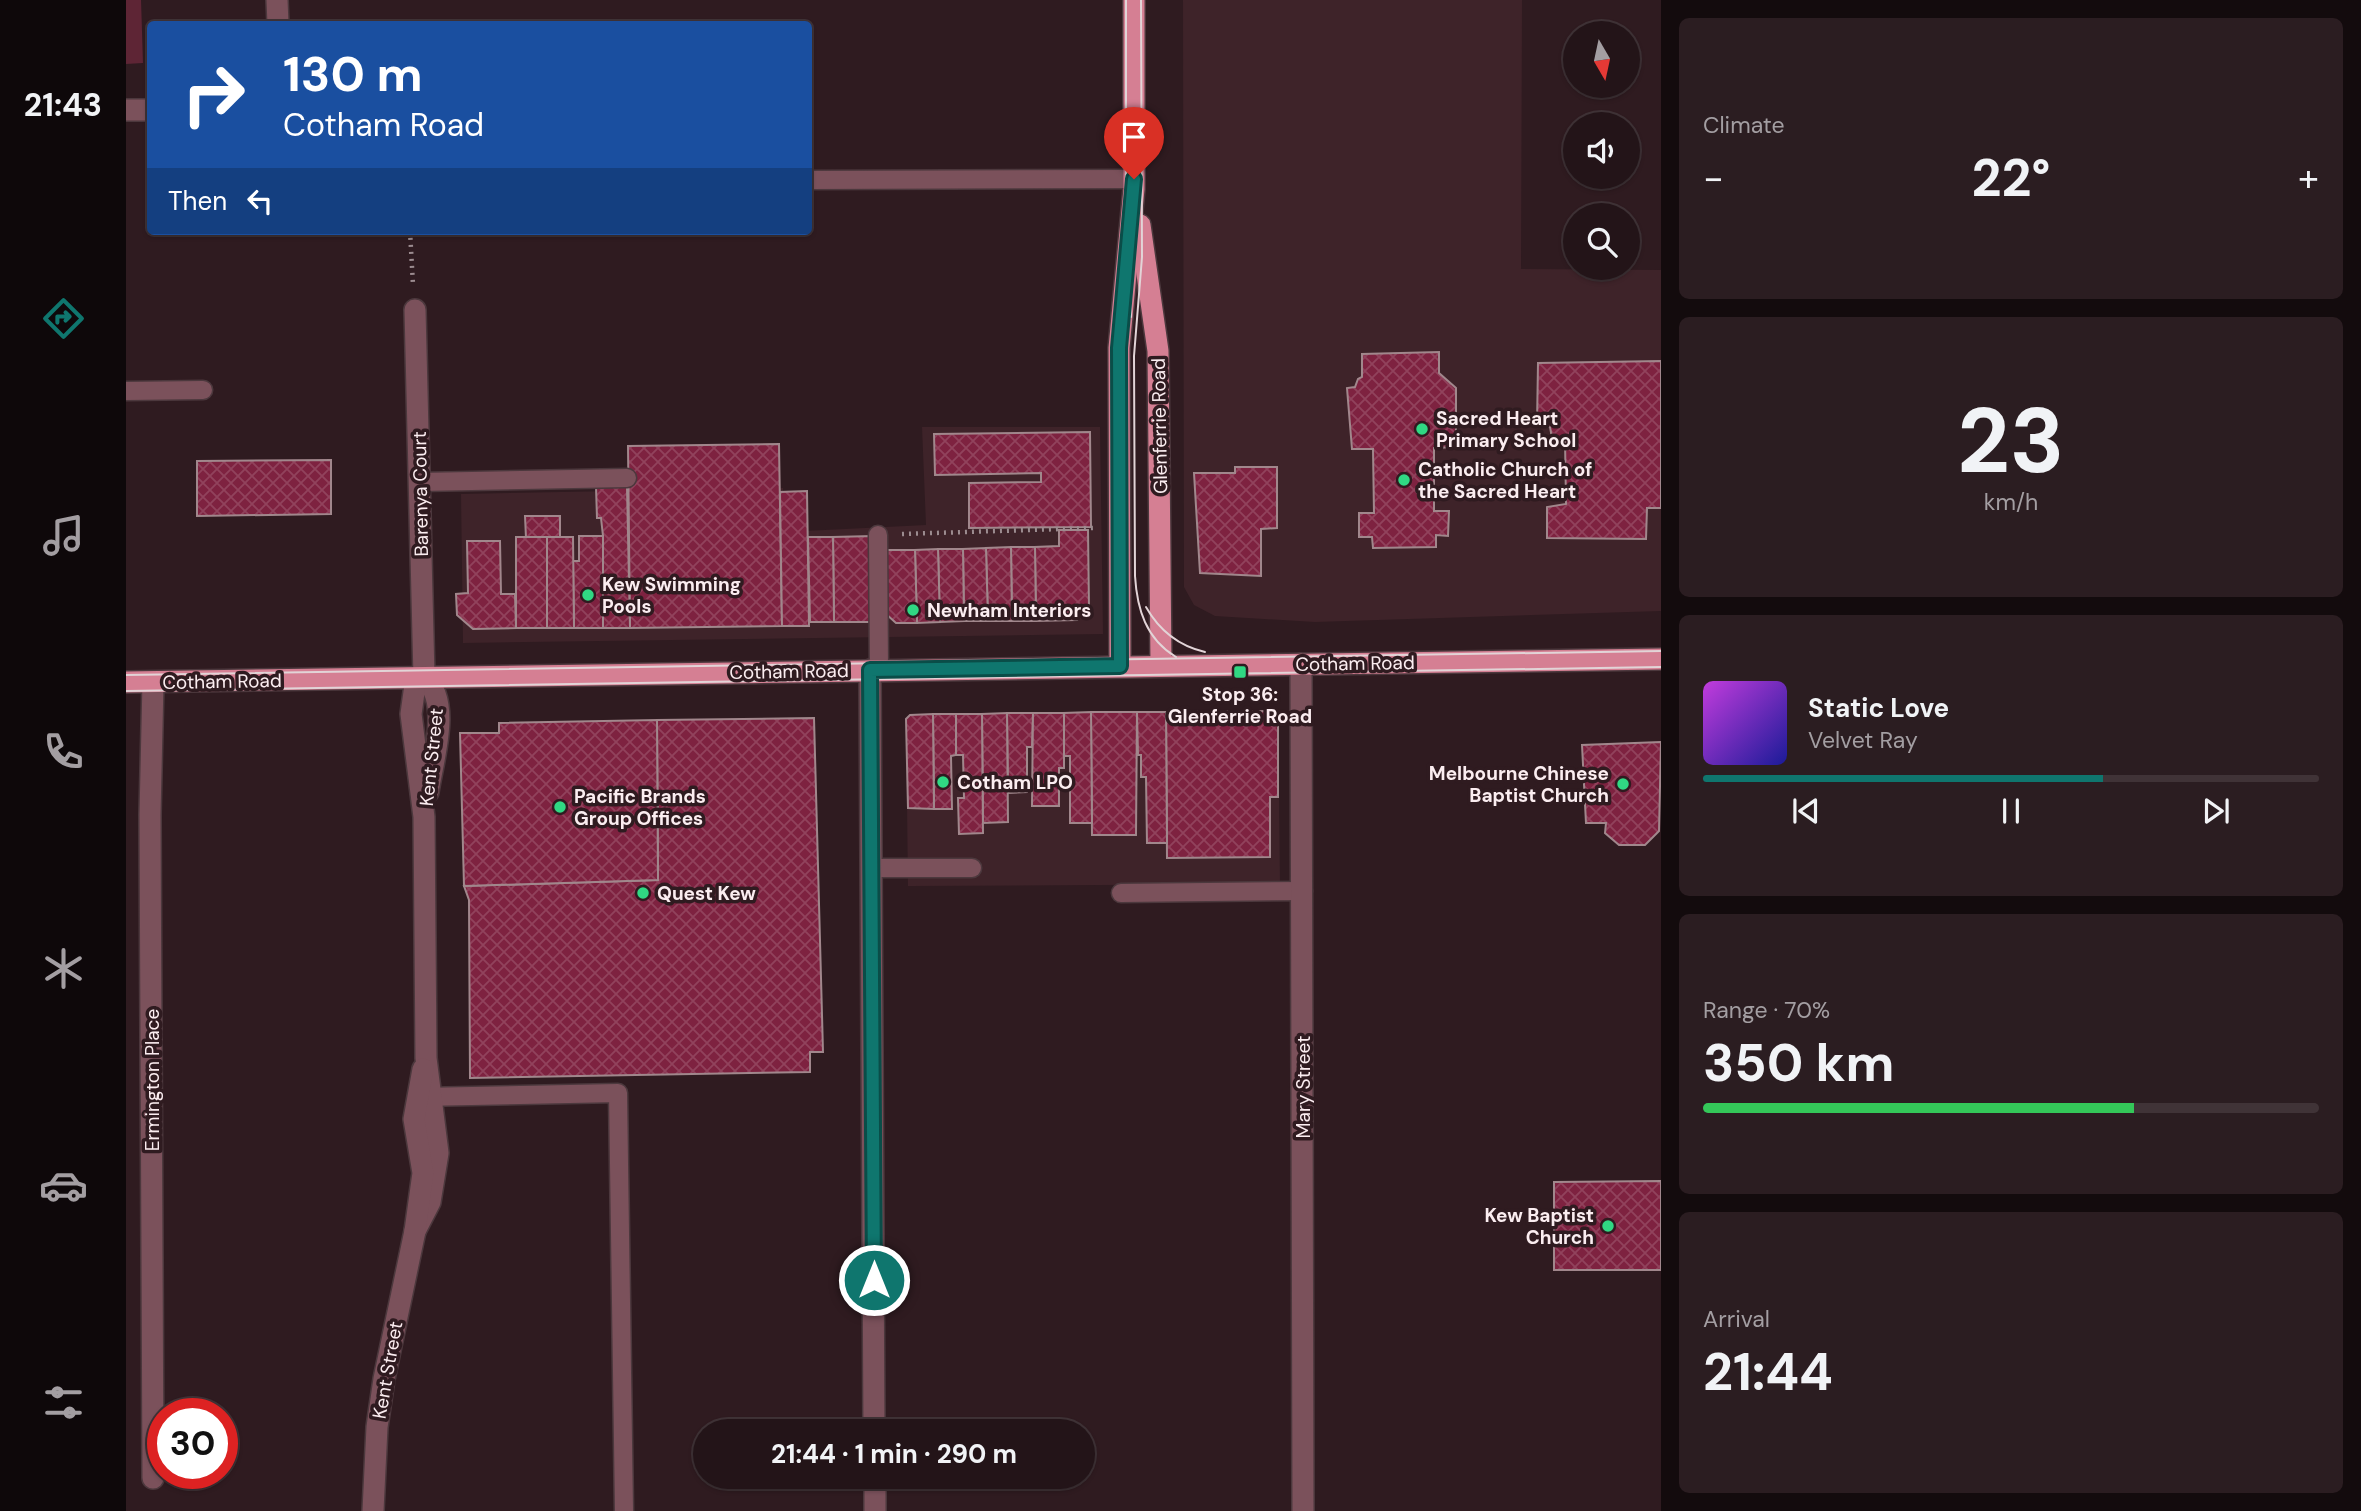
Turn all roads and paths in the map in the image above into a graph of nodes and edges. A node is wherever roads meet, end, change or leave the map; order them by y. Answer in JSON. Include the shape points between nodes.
{"nodes":[{"id":1,"x":278,"y":0,"type":"edge"},
{"id":2,"x":1134,"y":0,"type":"edge"},
{"id":3,"x":278,"y":21,"type":"edge"},
{"id":4,"x":126,"y":110,"type":"edge"},
{"id":5,"x":147,"y":110,"type":"edge"},
{"id":6,"x":812,"y":180,"type":"edge"},
{"id":7,"x":1134,"y":184,"type":"junction"},
{"id":8,"x":410,"y":235,"type":"edge"},
{"id":9,"x":415,"y":310,"type":"joint"},
{"id":10,"x":202,"y":390,"type":"dead end"},
{"id":11,"x":126,"y":391,"type":"edge"},
{"id":12,"x":628,"y":478,"type":"dead end"},
{"id":13,"x":420,"y":482,"type":"junction"},
{"id":14,"x":1094,"y":528,"type":"dead end"},
{"id":15,"x":878,"y":535,"type":"joint"},
{"id":16,"x":1661,"y":659,"type":"edge"},
{"id":17,"x":1301,"y":664,"type":"junction"},
{"id":18,"x":1161,"y":665,"type":"junction"},
{"id":19,"x":1120,"y":666,"type":"junction"},
{"id":20,"x":875,"y":670,"type":"junction"},
{"id":21,"x":424,"y":677,"type":"junction"},
{"id":22,"x":126,"y":682,"type":"edge"},
{"id":23,"x":153,"y":682,"type":"junction"},
{"id":24,"x":873,"y":868,"type":"junction"},
{"id":25,"x":972,"y":868,"type":"dead end"},
{"id":26,"x":1303,"y":891,"type":"junction"},
{"id":27,"x":1121,"y":893,"type":"dead end"},
{"id":28,"x":424,"y":1097,"type":"junction"},
{"id":29,"x":153,"y":1398,"type":"edge"},
{"id":30,"x":874,"y":1419,"type":"edge"},
{"id":31,"x":875,"y":1489,"type":"edge"},
{"id":32,"x":373,"y":1511,"type":"edge"},
{"id":33,"x":624,"y":1511,"type":"edge"},
{"id":34,"x":875,"y":1511,"type":"edge"},
{"id":35,"x":1303,"y":1511,"type":"edge"}],
"edges":[{"from":1,"to":3,"type":"street"},
{"from":2,"to":7,"type":"main road","name":"Glenferrie Road"},
{"from":4,"to":5,"type":"street"},
{"from":6,"to":7,"type":"lane"},
{"from":7,"to":18,"type":"main road","name":"Glenferrie Road","via":[[1158,351]]},
{"from":7,"to":19,"type":"main road","name":"Glenferrie Road","via":[[1119,348]]},
{"from":8,"to":9,"type":"path"},
{"from":9,"to":13,"type":"street","name":"Barenya Court"},
{"from":10,"to":11,"type":"lane"},
{"from":12,"to":13,"type":"lane"},
{"from":13,"to":21,"type":"street","name":"Barenya Court"},
{"from":14,"to":15,"type":"path"},
{"from":15,"to":20,"type":"lane"},
{"from":16,"to":17,"type":"main road","name":"Cotham Road"},
{"from":17,"to":18,"type":"main road","name":"Cotham Road"},
{"from":17,"to":26,"type":"street","name":"Mary Street"},
{"from":18,"to":19,"type":"main road","name":"Cotham Road"},
{"from":19,"to":20,"type":"main road","name":"Cotham Road"},
{"from":20,"to":21,"type":"main road","name":"Cotham Road"},
{"from":20,"to":24,"type":"street"},
{"from":21,"to":23,"type":"main road","name":"Cotham Road"},
{"from":21,"to":28,"type":"street","name":"Kent Street","via":[[415,685],[411,714],[424,817]]},
{"from":22,"to":23,"type":"main road","name":"Cotham Road"},
{"from":23,"to":29,"type":"street","name":"Ermington Place"},
{"from":24,"to":25,"type":"lane"},
{"from":24,"to":30,"type":"street"},
{"from":26,"to":27,"type":"lane"},
{"from":26,"to":35,"type":"street","name":"Mary Street"},
{"from":28,"to":32,"type":"street","name":"Kent Street","via":[[414,1132],[423,1164],[415,1231],[384,1379]]},
{"from":28,"to":33,"type":"lane","via":[[618,1093]]},
{"from":31,"to":34,"type":"street"}]}
